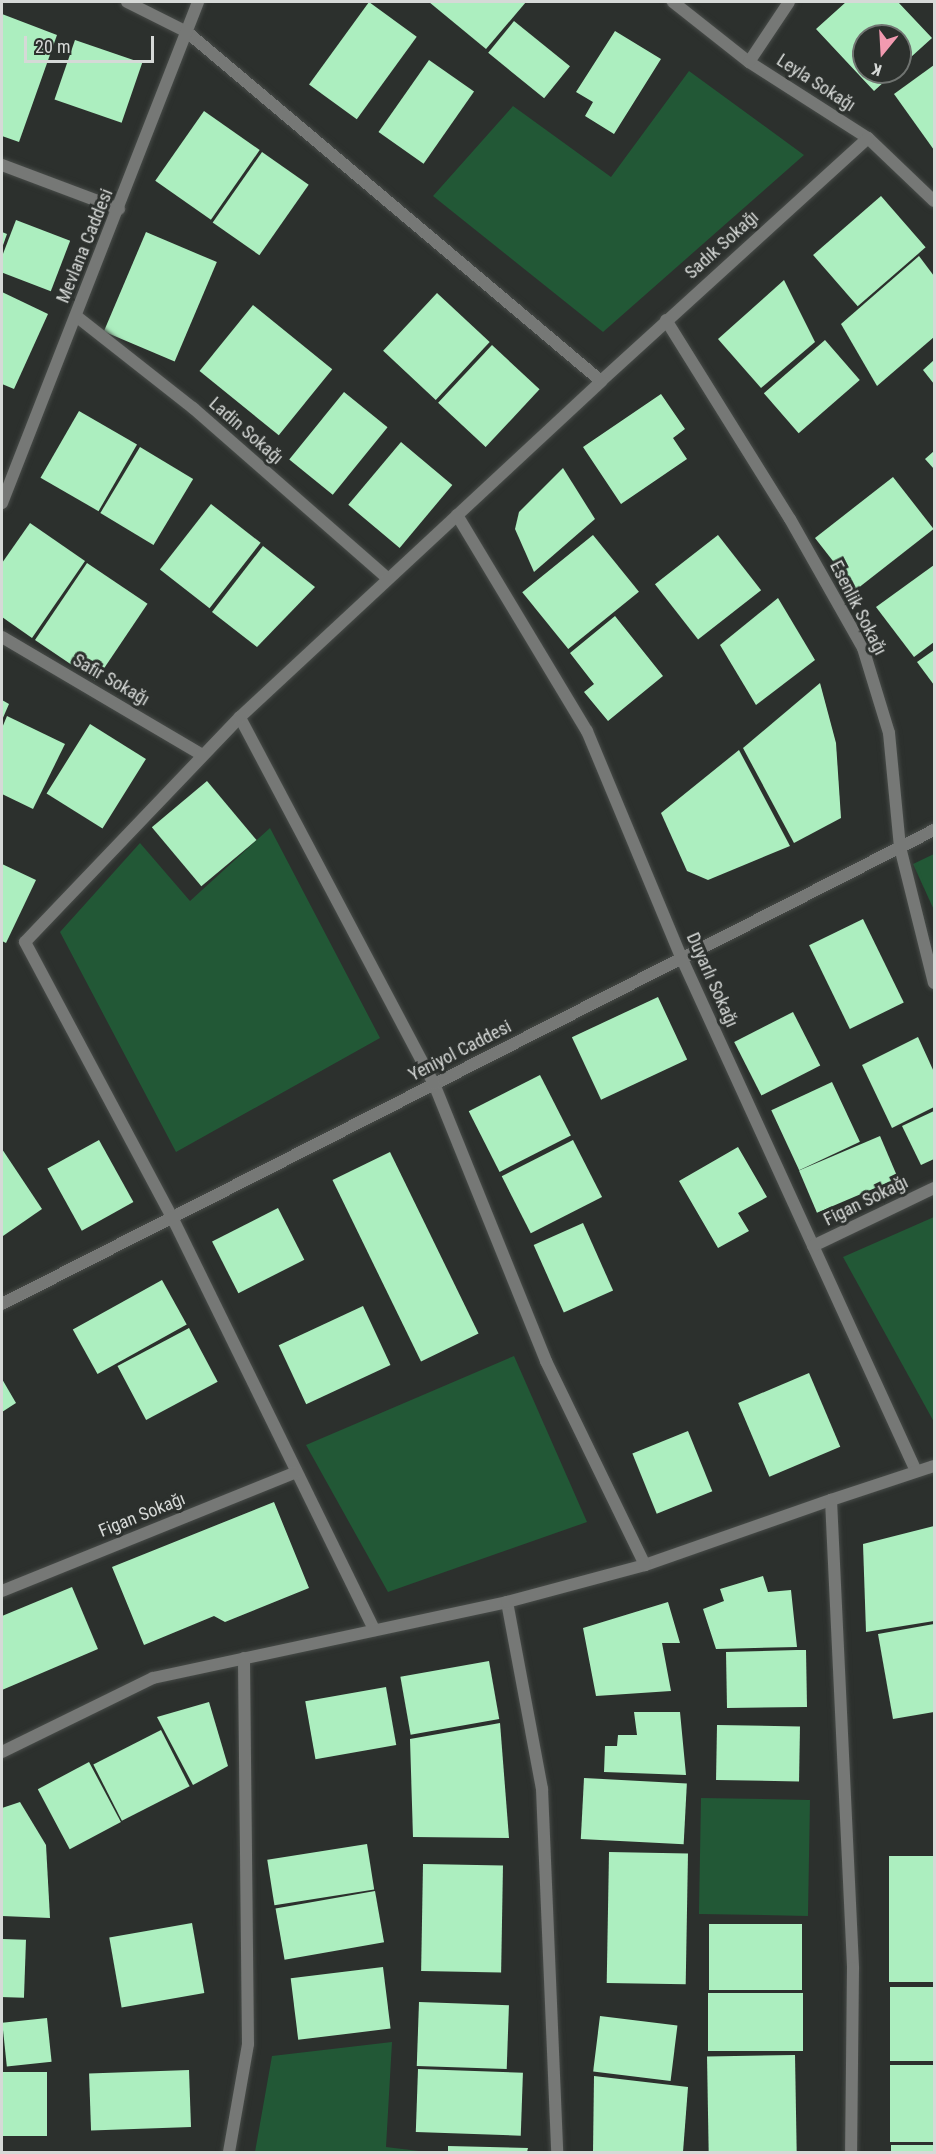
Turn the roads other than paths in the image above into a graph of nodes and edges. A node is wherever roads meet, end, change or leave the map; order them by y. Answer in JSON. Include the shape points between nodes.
{"nodes":[{"id":1,"x":127,"y":2,"type":"edge"},
{"id":2,"x":198,"y":2,"type":"edge"},
{"id":3,"x":673,"y":2,"type":"edge"},
{"id":4,"x":789,"y":2,"type":"edge"},
{"id":5,"x":187,"y":32,"type":"junction"},
{"id":6,"x":749,"y":62,"type":"junction"},
{"id":7,"x":868,"y":138,"type":"junction"},
{"id":8,"x":2,"y":165,"type":"edge"},
{"id":9,"x":934,"y":201,"type":"edge"},
{"id":10,"x":119,"y":209,"type":"junction"},
{"id":11,"x":76,"y":316,"type":"junction"},
{"id":12,"x":666,"y":320,"type":"junction"},
{"id":13,"x":601,"y":381,"type":"junction"},
{"id":14,"x":2,"y":503,"type":"edge"},
{"id":15,"x":457,"y":515,"type":"junction"},
{"id":16,"x":388,"y":579,"type":"junction"},
{"id":17,"x":2,"y":636,"type":"edge"},
{"id":18,"x":240,"y":717,"type":"junction"},
{"id":19,"x":201,"y":754,"type":"junction"},
{"id":20,"x":934,"y":830,"type":"edge"},
{"id":21,"x":900,"y":847,"type":"junction"},
{"id":22,"x":682,"y":958,"type":"junction"},
{"id":23,"x":934,"y":983,"type":"edge"},
{"id":24,"x":434,"y":1084,"type":"junction"},
{"id":25,"x":934,"y":1188,"type":"edge"},
{"id":26,"x":172,"y":1217,"type":"junction"},
{"id":27,"x":813,"y":1246,"type":"junction"},
{"id":28,"x":2,"y":1304,"type":"edge"},
{"id":29,"x":934,"y":1466,"type":"edge"},
{"id":30,"x":916,"y":1471,"type":"junction"},
{"id":31,"x":296,"y":1472,"type":"junction"},
{"id":32,"x":831,"y":1500,"type":"junction"},
{"id":33,"x":645,"y":1565,"type":"junction"},
{"id":34,"x":2,"y":1591,"type":"edge"},
{"id":35,"x":507,"y":1602,"type":"junction"},
{"id":36,"x":374,"y":1630,"type":"junction"},
{"id":37,"x":244,"y":1658,"type":"junction"},
{"id":38,"x":2,"y":1752,"type":"edge"},
{"id":39,"x":229,"y":2152,"type":"edge"},
{"id":40,"x":557,"y":2152,"type":"edge"},
{"id":41,"x":851,"y":2152,"type":"edge"}],
"edges":[{"from":1,"to":5,"type":"street"},
{"from":2,"to":5,"type":"street","name":"Mevlana Caddesi"},
{"from":3,"to":6,"type":"street","name":"Leyla Sokağı"},
{"from":4,"to":6,"type":"street"},
{"from":5,"to":10,"type":"street","name":"Mevlana Caddesi"},
{"from":5,"to":13,"type":"street"},
{"from":6,"to":7,"type":"street","name":"Leyla Sokağı"},
{"from":7,"to":9,"type":"street","name":"Leyla Sokağı"},
{"from":7,"to":12,"type":"street","name":"Sadık Sokağı"},
{"from":8,"to":10,"type":"street"},
{"from":10,"to":11,"type":"street","name":"Mevlana Caddesi"},
{"from":11,"to":14,"type":"street","name":"Mevlana Caddesi"},
{"from":11,"to":16,"type":"street","name":"Ladin Sokağı","via":[[193,408]]},
{"from":12,"to":13,"type":"street","name":"Sadık Sokağı"},
{"from":12,"to":21,"type":"street","name":"Esenlik Sokağı","via":[[790,519],[863,648],[889,733]]},
{"from":13,"to":15,"type":"street","name":"Sadık Sokağı"},
{"from":15,"to":16,"type":"street","name":"Sadık Sokağı"},
{"from":15,"to":22,"type":"street","name":"Duyarlı Sokağı","via":[[587,731]]},
{"from":16,"to":18,"type":"street","name":"Sadık Sokağı"},
{"from":17,"to":19,"type":"street","name":"Safir Sokağı"},
{"from":18,"to":19,"type":"street","name":"Sadık Sokağı"},
{"from":18,"to":24,"type":"street"},
{"from":19,"to":26,"type":"street","name":"Sadık Sokağı","via":[[25,942]]},
{"from":20,"to":21,"type":"street","name":"Yeniyol Caddesi"},
{"from":21,"to":22,"type":"street","name":"Yeniyol Caddesi"},
{"from":21,"to":23,"type":"street","name":"Esenlik Sokağı"},
{"from":22,"to":24,"type":"street","name":"Yeniyol Caddesi"},
{"from":22,"to":27,"type":"street","name":"Duyarlı Sokağı"},
{"from":24,"to":26,"type":"street","name":"Yeniyol Caddesi"},
{"from":24,"to":33,"type":"street","via":[[546,1361]]},
{"from":25,"to":27,"type":"street","name":"Figan Sokağı"},
{"from":26,"to":28,"type":"street","name":"Yeniyol Caddesi"},
{"from":26,"to":31,"type":"street"},
{"from":27,"to":30,"type":"street","name":"Duyarlı Sokağı"},
{"from":29,"to":30,"type":"street"},
{"from":30,"to":32,"type":"street"},
{"from":31,"to":34,"type":"street","name":"Figan Sokağı"},
{"from":31,"to":36,"type":"street"},
{"from":32,"to":33,"type":"street"},
{"from":32,"to":41,"type":"street","via":[[853,1968]]},
{"from":33,"to":35,"type":"street"},
{"from":35,"to":36,"type":"street"},
{"from":35,"to":40,"type":"street","via":[[542,1789]]},
{"from":36,"to":37,"type":"street"},
{"from":37,"to":38,"type":"street","via":[[153,1678]]},
{"from":37,"to":39,"type":"street","via":[[248,2044]]}]}
